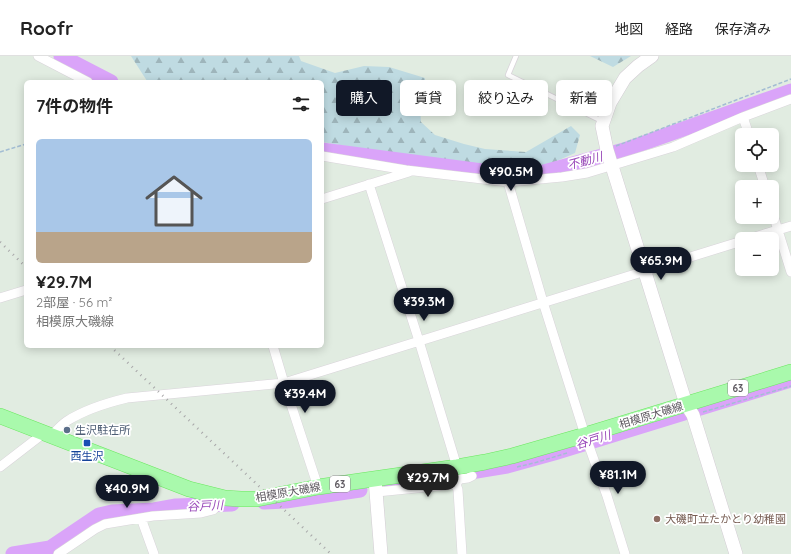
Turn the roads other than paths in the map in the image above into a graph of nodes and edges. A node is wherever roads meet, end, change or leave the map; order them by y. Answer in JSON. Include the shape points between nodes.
{"nodes":[{"id":1,"x":38,"y":56,"type":"edge"},
{"id":2,"x":516,"y":56,"type":"edge"},
{"id":3,"x":652,"y":56,"type":"edge"},
{"id":4,"x":84,"y":80,"type":"edge"},
{"id":5,"x":791,"y":100,"type":"edge"},
{"id":6,"x":744,"y":117,"type":"junction"},
{"id":7,"x":603,"y":122,"type":"junction"},
{"id":8,"x":747,"y":128,"type":"edge"},
{"id":9,"x":324,"y":156,"type":"edge"},
{"id":10,"x":612,"y":165,"type":"junction"},
{"id":11,"x":414,"y":170,"type":"junction"},
{"id":12,"x":508,"y":182,"type":"junction"},
{"id":13,"x":369,"y":184,"type":"junction"},
{"id":14,"x":324,"y":198,"type":"edge"},
{"id":15,"x":776,"y":224,"type":"edge"},
{"id":16,"x":791,"y":226,"type":"edge"},
{"id":17,"x":778,"y":230,"type":"junction"},
{"id":18,"x":771,"y":232,"type":"edge"},
{"id":19,"x":735,"y":243,"type":"edge"},
{"id":20,"x":644,"y":271,"type":"junction"},
{"id":21,"x":791,"y":272,"type":"edge"},
{"id":22,"x":24,"y":291,"type":"edge"},
{"id":23,"x":0,"y":298,"type":"edge"},
{"id":24,"x":543,"y":302,"type":"junction"},
{"id":25,"x":419,"y":341,"type":"junction"},
{"id":26,"x":274,"y":348,"type":"edge"},
{"id":27,"x":791,"y":372,"type":"edge"},
{"id":28,"x":284,"y":383,"type":"junction"},
{"id":29,"x":689,"y":409,"type":"junction"},
{"id":30,"x":0,"y":416,"type":"edge"},
{"id":31,"x":47,"y":434,"type":"junction"},
{"id":32,"x":587,"y":439,"type":"junction"},
{"id":33,"x":0,"y":467,"type":"edge"},
{"id":34,"x":457,"y":467,"type":"junction"},
{"id":35,"x":472,"y":476,"type":"dead end"},
{"id":36,"x":454,"y":484,"type":"junction"},
{"id":37,"x":376,"y":485,"type":"junction"},
{"id":38,"x":318,"y":487,"type":"junction"},
{"id":39,"x":223,"y":500,"type":"junction"},
{"id":40,"x":141,"y":518,"type":"junction"},
{"id":41,"x":58,"y":554,"type":"edge"},
{"id":42,"x":154,"y":554,"type":"edge"},
{"id":43,"x":381,"y":554,"type":"edge"},
{"id":44,"x":462,"y":554,"type":"edge"},
{"id":45,"x":625,"y":554,"type":"edge"},
{"id":46,"x":736,"y":554,"type":"edge"}],
"edges":[{"from":1,"to":4,"type":"street"},
{"from":2,"to":7,"type":"lane","via":[[508,74]]},
{"from":3,"to":7,"type":"street","via":[[625,78],[610,103]]},
{"from":5,"to":6,"type":"street"},
{"from":6,"to":8,"type":"street"},
{"from":6,"to":10,"type":"street","via":[[673,148]]},
{"from":7,"to":10,"type":"street"},
{"from":9,"to":11,"type":"street"},
{"from":10,"to":12,"type":"street","via":[[587,173]]},
{"from":10,"to":20,"type":"street"},
{"from":11,"to":12,"type":"street"},
{"from":11,"to":13,"type":"street"},
{"from":12,"to":24,"type":"street"},
{"from":13,"to":14,"type":"street"},
{"from":13,"to":25,"type":"street"},
{"from":15,"to":17,"type":"street"},
{"from":16,"to":17,"type":"street"},
{"from":17,"to":18,"type":"street"},
{"from":17,"to":21,"type":"street"},
{"from":19,"to":20,"type":"street"},
{"from":20,"to":24,"type":"street"},
{"from":20,"to":29,"type":"street"},
{"from":22,"to":23,"type":"street"},
{"from":24,"to":25,"type":"street"},
{"from":24,"to":32,"type":"street"},
{"from":25,"to":28,"type":"street"},
{"from":25,"to":34,"type":"street"},
{"from":26,"to":28,"type":"street"},
{"from":27,"to":29,"type":"main road","name":"相模原大磯線","number":"63"},
{"from":28,"to":31,"type":"street","via":[[128,398],[84,411]]},
{"from":28,"to":38,"type":"street"},
{"from":29,"to":32,"type":"main road","name":"相模原大磯線","number":"63"},
{"from":29,"to":46,"type":"street"},
{"from":30,"to":31,"type":"main road","name":"相模原大磯線","number":"63"},
{"from":31,"to":33,"type":"street"},
{"from":31,"to":39,"type":"main road","name":"相模原大磯線","number":"63"},
{"from":32,"to":34,"type":"main road","name":"相模原大磯線","number":"63"},
{"from":32,"to":45,"type":"street"},
{"from":34,"to":37,"type":"main road","name":"相模原大磯線","number":"63"},
{"from":35,"to":36,"type":"street","via":[[460,479]]},
{"from":36,"to":37,"type":"street"},
{"from":36,"to":44,"type":"street","via":[[458,490]]},
{"from":37,"to":38,"type":"main road","name":"相模原大磯線","number":"63"},
{"from":37,"to":43,"type":"street"},
{"from":38,"to":39,"type":"main road","name":"相模原大磯線","number":"63","via":[[257,499]]},
{"from":39,"to":40,"type":"street","via":[[213,510],[201,513]]},
{"from":40,"to":41,"type":"street","via":[[105,524]]},
{"from":40,"to":42,"type":"street"}]}
